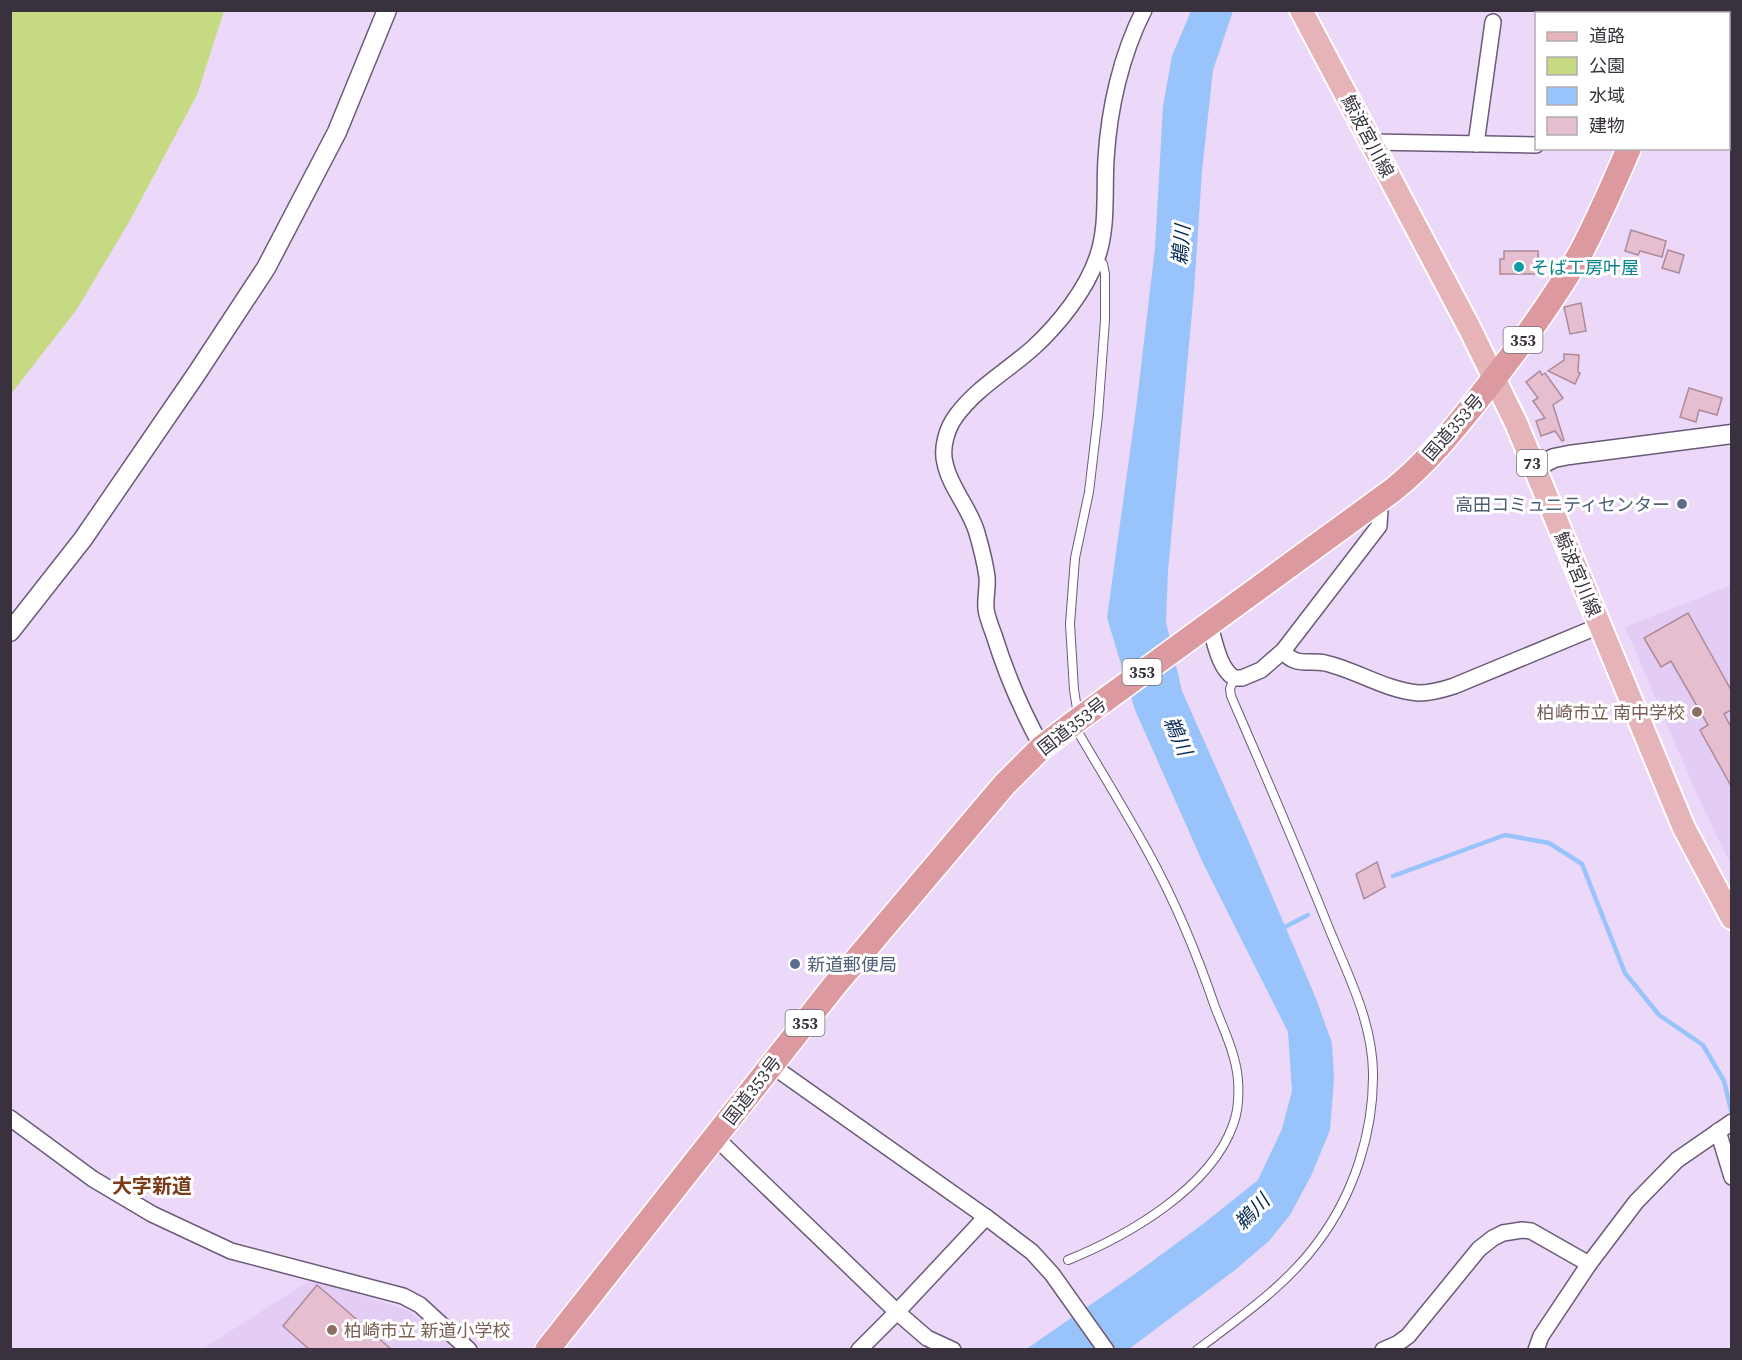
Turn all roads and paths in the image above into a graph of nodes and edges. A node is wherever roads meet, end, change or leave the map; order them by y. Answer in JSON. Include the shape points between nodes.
{"nodes":[{"id":1,"x":387,"y":10,"type":"edge"},
{"id":2,"x":1144,"y":10,"type":"edge"},
{"id":3,"x":1304,"y":15,"type":"edge"},
{"id":4,"x":1493,"y":22,"type":"dead end"},
{"id":5,"x":1371,"y":142,"type":"junction"},
{"id":6,"x":1476,"y":144,"type":"junction"},
{"id":7,"x":1535,"y":145,"type":"edge"},
{"id":8,"x":1628,"y":150,"type":"edge"},
{"id":9,"x":1097,"y":258,"type":"junction"},
{"id":10,"x":1495,"y":378,"type":"junction"},
{"id":11,"x":1731,"y":435,"type":"edge"},
{"id":12,"x":1534,"y":468,"type":"junction"},
{"id":13,"x":1377,"y":502,"type":"junction"},
{"id":14,"x":1205,"y":626,"type":"junction"},
{"id":15,"x":1599,"y":626,"type":"junction"},
{"id":16,"x":10,"y":632,"type":"edge"},
{"id":17,"x":1283,"y":651,"type":"junction"},
{"id":18,"x":1234,"y":678,"type":"junction"},
{"id":19,"x":1078,"y":719,"type":"junction"},
{"id":20,"x":1042,"y":747,"type":"junction"},
{"id":21,"x":1731,"y":918,"type":"edge"},
{"id":22,"x":771,"y":1065,"type":"junction"},
{"id":23,"x":10,"y":1118,"type":"edge"},
{"id":24,"x":1725,"y":1127,"type":"edge"},
{"id":25,"x":715,"y":1137,"type":"junction"},
{"id":26,"x":1731,"y":1177,"type":"edge"},
{"id":27,"x":986,"y":1217,"type":"junction"},
{"id":28,"x":1068,"y":1260,"type":"dead end"},
{"id":29,"x":1589,"y":1264,"type":"junction"},
{"id":30,"x":897,"y":1312,"type":"junction"},
{"id":31,"x":549,"y":1348,"type":"edge"},
{"id":32,"x":469,"y":1350,"type":"edge"},
{"id":33,"x":859,"y":1350,"type":"edge"},
{"id":34,"x":954,"y":1350,"type":"edge"},
{"id":35,"x":1106,"y":1350,"type":"edge"},
{"id":36,"x":1197,"y":1350,"type":"edge"},
{"id":37,"x":1383,"y":1350,"type":"edge"},
{"id":38,"x":1536,"y":1350,"type":"edge"}],
"edges":[{"from":1,"to":16,"type":"street","via":[[337,132],[266,268],[83,539]]},
{"from":2,"to":9,"type":"street","via":[[1128,46],[1112,112]]},
{"from":3,"to":5,"type":"main road","name":"鯨波宮川線","number":"73"},
{"from":4,"to":6,"type":"street"},
{"from":5,"to":6,"type":"street"},
{"from":5,"to":10,"type":"main road","name":"鯨波宮川線","number":"73"},
{"from":6,"to":7,"type":"street"},
{"from":8,"to":10,"type":"highway","name":"国道353号","number":"353","via":[[1581,251]]},
{"from":9,"to":19,"type":"lane","via":[[1105,274],[1105,321],[1098,415],[1070,624]]},
{"from":9,"to":20,"type":"street","via":[[1074,302],[1041,340],[973,397],[956,417],[944,450],[944,462],[975,526],[982,551],[987,579],[986,609],[1004,669]]},
{"from":10,"to":12,"type":"main road","name":"鯨波宮川線","number":"73"},
{"from":10,"to":13,"type":"highway","name":"国道353号","number":"353","via":[[1409,477]]},
{"from":11,"to":12,"type":"street","via":[[1569,455]]},
{"from":12,"to":15,"type":"main road","name":"鯨波宮川線","number":"73"},
{"from":13,"to":14,"type":"highway","name":"国道353号","number":"353"},
{"from":13,"to":17,"type":"street","via":[[1379,526]]},
{"from":14,"to":18,"type":"street"},
{"from":14,"to":19,"type":"highway","name":"国道353号","number":"353"},
{"from":15,"to":17,"type":"street","via":[[1447,688],[1418,693],[1325,663],[1288,658]]},
{"from":15,"to":21,"type":"main road","name":"鯨波宮川線","number":"73","via":[[1684,828]]},
{"from":17,"to":18,"type":"street","via":[[1261,670]]},
{"from":18,"to":36,"type":"lane","via":[[1231,696],[1361,1006],[1373,1072],[1368,1128],[1361,1154],[1332,1222],[1270,1294]]},
{"from":19,"to":20,"type":"highway","name":"国道353号","number":"353"},
{"from":19,"to":28,"type":"lane","via":[[1149,854],[1201,966],[1235,1062],[1238,1082],[1233,1125],[1212,1163],[1186,1191],[1119,1236]]},
{"from":20,"to":22,"type":"highway","name":"国道353号","number":"353","via":[[1004,785]]},
{"from":22,"to":25,"type":"highway","name":"国道353号","number":"353"},
{"from":22,"to":27,"type":"street"},
{"from":23,"to":32,"type":"street","via":[[93,1179],[152,1214],[231,1251],[403,1296],[420,1305]]},
{"from":24,"to":26,"type":"street"},
{"from":24,"to":29,"type":"street","via":[[1657,1179]]},
{"from":25,"to":30,"type":"street"},
{"from":25,"to":31,"type":"highway","name":"国道353号","number":"353"},
{"from":27,"to":30,"type":"street"},
{"from":27,"to":35,"type":"street","via":[[1032,1252]]},
{"from":29,"to":37,"type":"street","via":[[1531,1231],[1503,1233],[1479,1249],[1408,1336]]},
{"from":29,"to":38,"type":"street","via":[[1541,1336]]},
{"from":30,"to":33,"type":"street"},
{"from":30,"to":34,"type":"street","via":[[927,1338]]}]}
